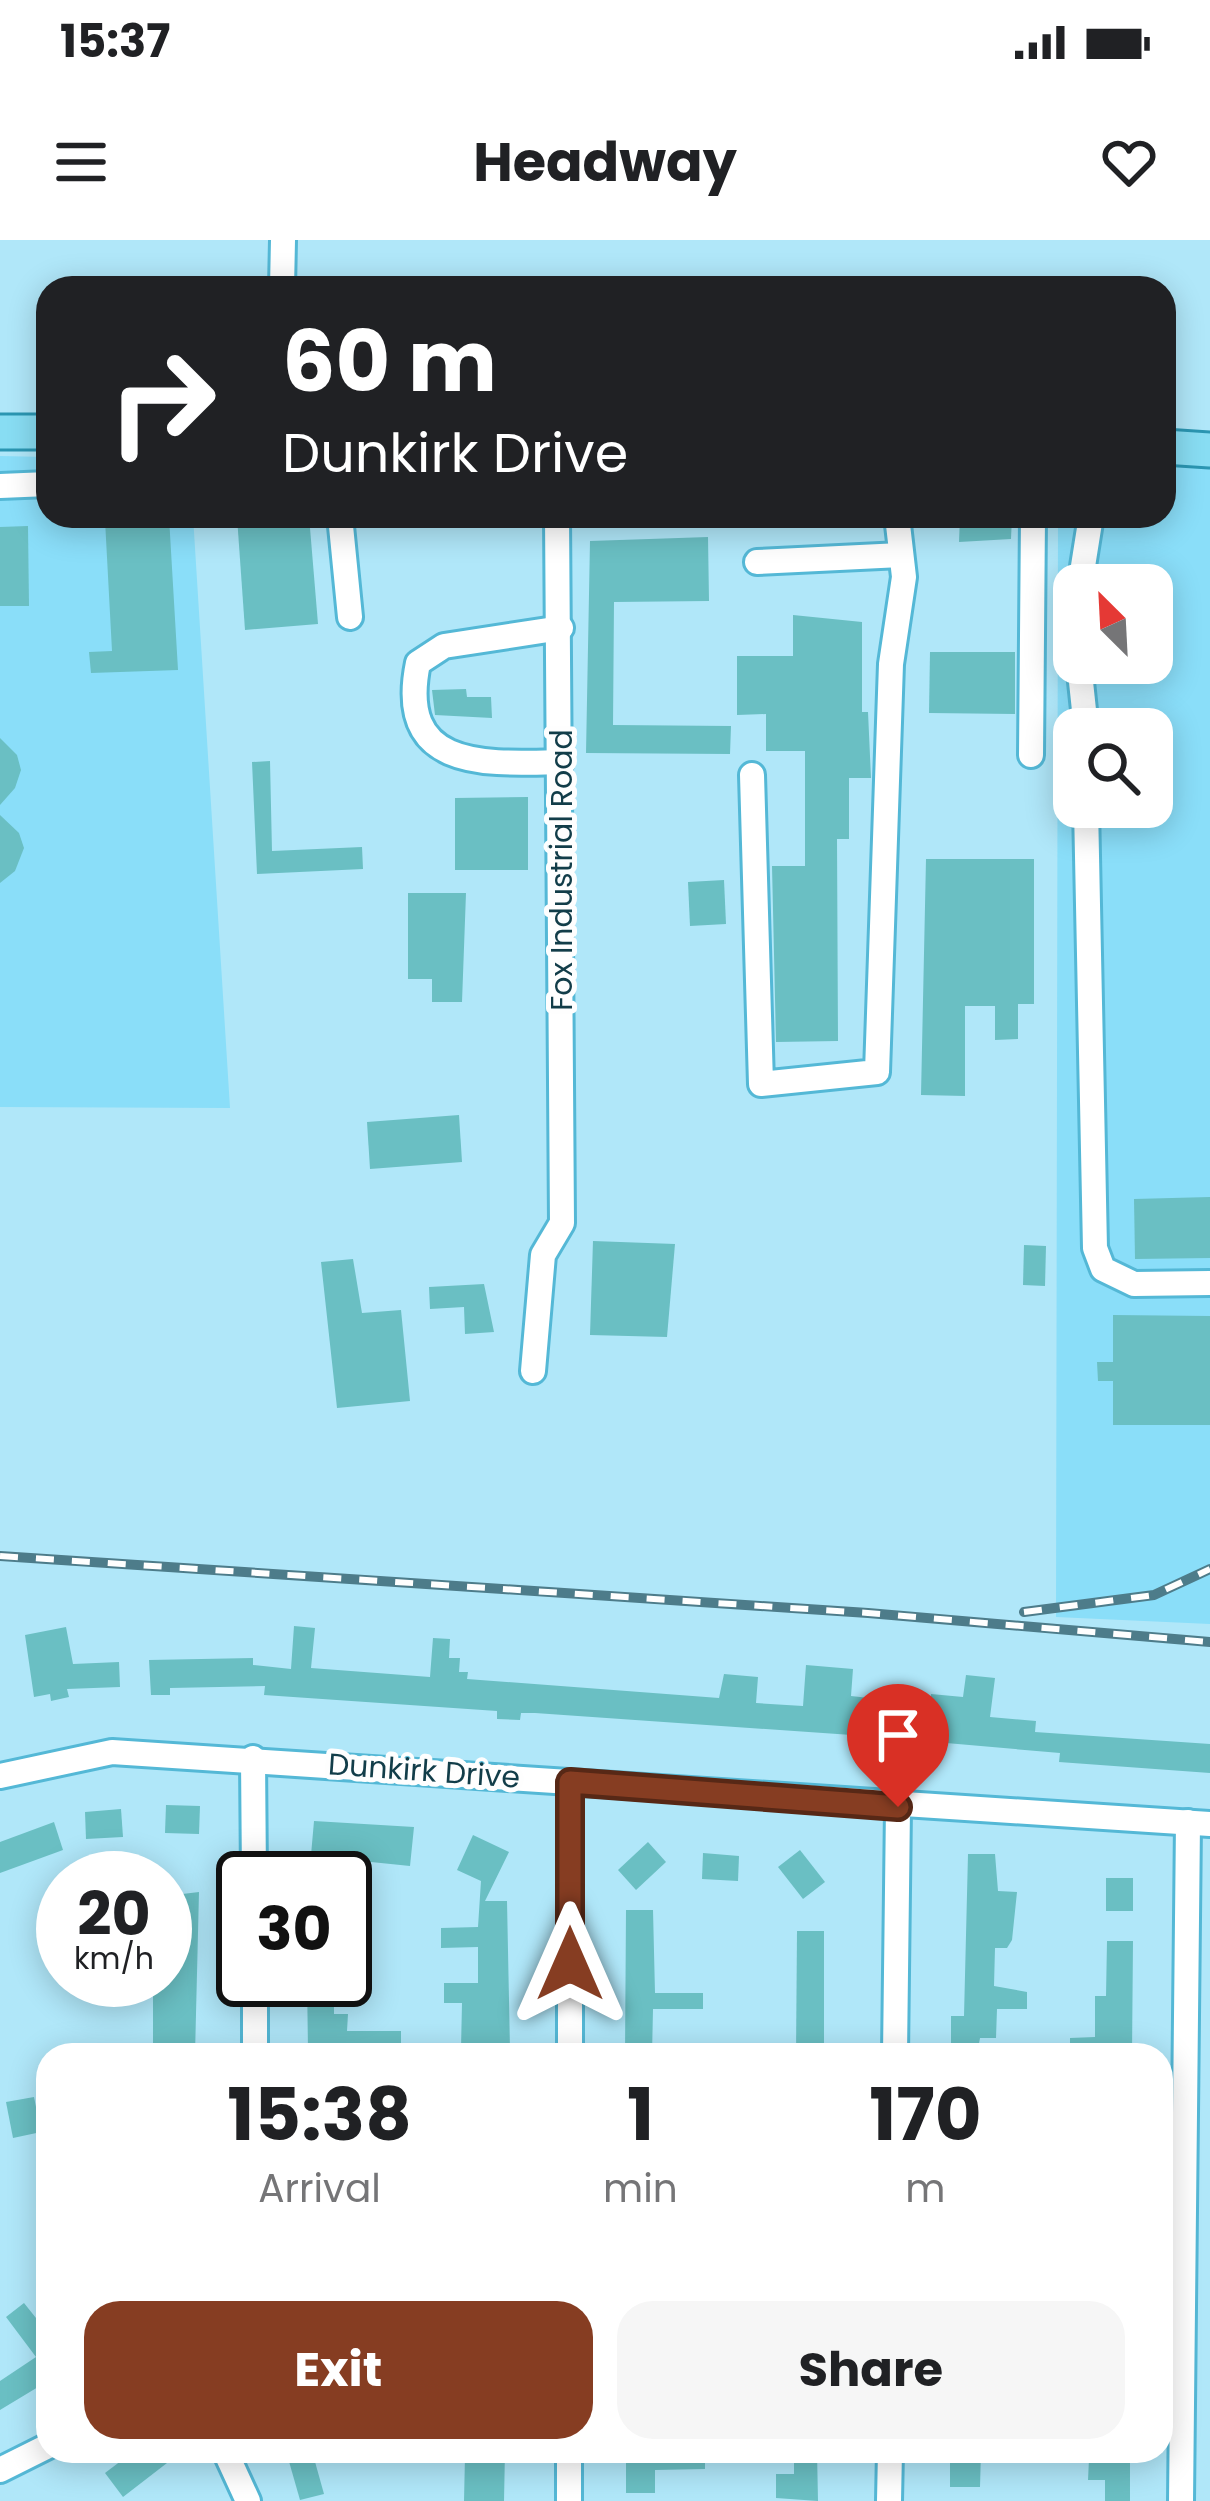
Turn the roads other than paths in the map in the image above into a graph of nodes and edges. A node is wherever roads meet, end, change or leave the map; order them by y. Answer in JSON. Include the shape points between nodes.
{"nodes":[{"id":1,"x":283,"y":240,"type":"edge"},
{"id":2,"x":282,"y":276,"type":"edge"},
{"id":3,"x":0,"y":432,"type":"edge"},
{"id":4,"x":36,"y":432,"type":"edge"},
{"id":5,"x":1176,"y":448,"type":"edge"},
{"id":6,"x":1210,"y":450,"type":"edge"},
{"id":7,"x":36,"y":484,"type":"edge"},
{"id":8,"x":0,"y":486,"type":"edge"},
{"id":9,"x":341,"y":528,"type":"edge"},
{"id":10,"x":557,"y":528,"type":"edge"},
{"id":11,"x":899,"y":528,"type":"edge"},
{"id":12,"x":1033,"y":528,"type":"edge"},
{"id":13,"x":1089,"y":528,"type":"edge"},
{"id":14,"x":902,"y":555,"type":"junction"},
{"id":15,"x":757,"y":562,"type":"dead end"},
{"id":16,"x":1083,"y":564,"type":"edge"},
{"id":17,"x":350,"y":617,"type":"dead end"},
{"id":18,"x":561,"y":628,"type":"junction"},
{"id":19,"x":1030,"y":755,"type":"dead end"},
{"id":20,"x":562,"y":762,"type":"junction"},
{"id":21,"x":752,"y":775,"type":"dead end"},
{"id":22,"x":1086,"y":828,"type":"edge"},
{"id":23,"x":1210,"y":1283,"type":"edge"},
{"id":24,"x":533,"y":1371,"type":"dead end"},
{"id":25,"x":253,"y":1758,"type":"junction"},
{"id":26,"x":0,"y":1776,"type":"edge"},
{"id":27,"x":570,"y":1782,"type":"junction"},
{"id":28,"x":898,"y":1807,"type":"junction"},
{"id":29,"x":1199,"y":1823,"type":"edge"},
{"id":30,"x":254,"y":1851,"type":"edge"},
{"id":31,"x":255,"y":2007,"type":"edge"},
{"id":32,"x":255,"y":2043,"type":"edge"},
{"id":33,"x":570,"y":2043,"type":"edge"},
{"id":34,"x":895,"y":2043,"type":"edge"},
{"id":35,"x":1198,"y":2062,"type":"edge"},
{"id":36,"x":1183,"y":2322,"type":"junction"},
{"id":37,"x":1210,"y":2327,"type":"edge"},
{"id":38,"x":36,"y":2452,"type":"edge"},
{"id":39,"x":231,"y":2463,"type":"edge"},
{"id":40,"x":569,"y":2463,"type":"edge"},
{"id":41,"x":890,"y":2463,"type":"edge"},
{"id":42,"x":0,"y":2470,"type":"edge"},
{"id":43,"x":248,"y":2501,"type":"edge"},
{"id":44,"x":569,"y":2501,"type":"edge"},
{"id":45,"x":889,"y":2501,"type":"edge"},
{"id":46,"x":1181,"y":2501,"type":"edge"}],
"edges":[{"from":1,"to":2,"type":"street"},
{"from":3,"to":4,"type":"main road"},
{"from":5,"to":6,"type":"main road"},
{"from":7,"to":8,"type":"street"},
{"from":9,"to":17,"type":"street"},
{"from":10,"to":18,"type":"street","name":"Fox Industrial Road"},
{"from":11,"to":14,"type":"street"},
{"from":12,"to":19,"type":"street"},
{"from":13,"to":16,"type":"street"},
{"from":14,"to":15,"type":"street"},
{"from":14,"to":21,"type":"street","via":[[883,818],[877,1072],[760,1084]]},
{"from":18,"to":20,"type":"street","name":"Fox Industrial Road"},
{"from":18,"to":20,"type":"street","via":[[444,646],[418,663],[412,692],[416,722],[431,742],[493,764]]},
{"from":20,"to":24,"type":"street","name":"Fox Industrial Road","via":[[562,1223],[543,1255]]},
{"from":22,"to":23,"type":"street","via":[[1095,1249],[1103,1269],[1135,1284]]},
{"from":25,"to":26,"type":"street","name":"Dunkirk Drive","via":[[112,1752]]},
{"from":25,"to":27,"type":"street","name":"Dunkirk Drive"},
{"from":25,"to":30,"type":"street"},
{"from":27,"to":28,"type":"street","name":"Dunkirk Drive"},
{"from":27,"to":33,"type":"street"},
{"from":28,"to":29,"type":"street","name":"Dunkirk Drive"},
{"from":28,"to":34,"type":"street"},
{"from":29,"to":35,"type":"street"},
{"from":31,"to":32,"type":"street"},
{"from":35,"to":36,"type":"street"},
{"from":36,"to":37,"type":"street"},
{"from":36,"to":46,"type":"street"},
{"from":38,"to":42,"type":"street"},
{"from":39,"to":43,"type":"street"},
{"from":40,"to":44,"type":"street"},
{"from":41,"to":45,"type":"street"}]}
